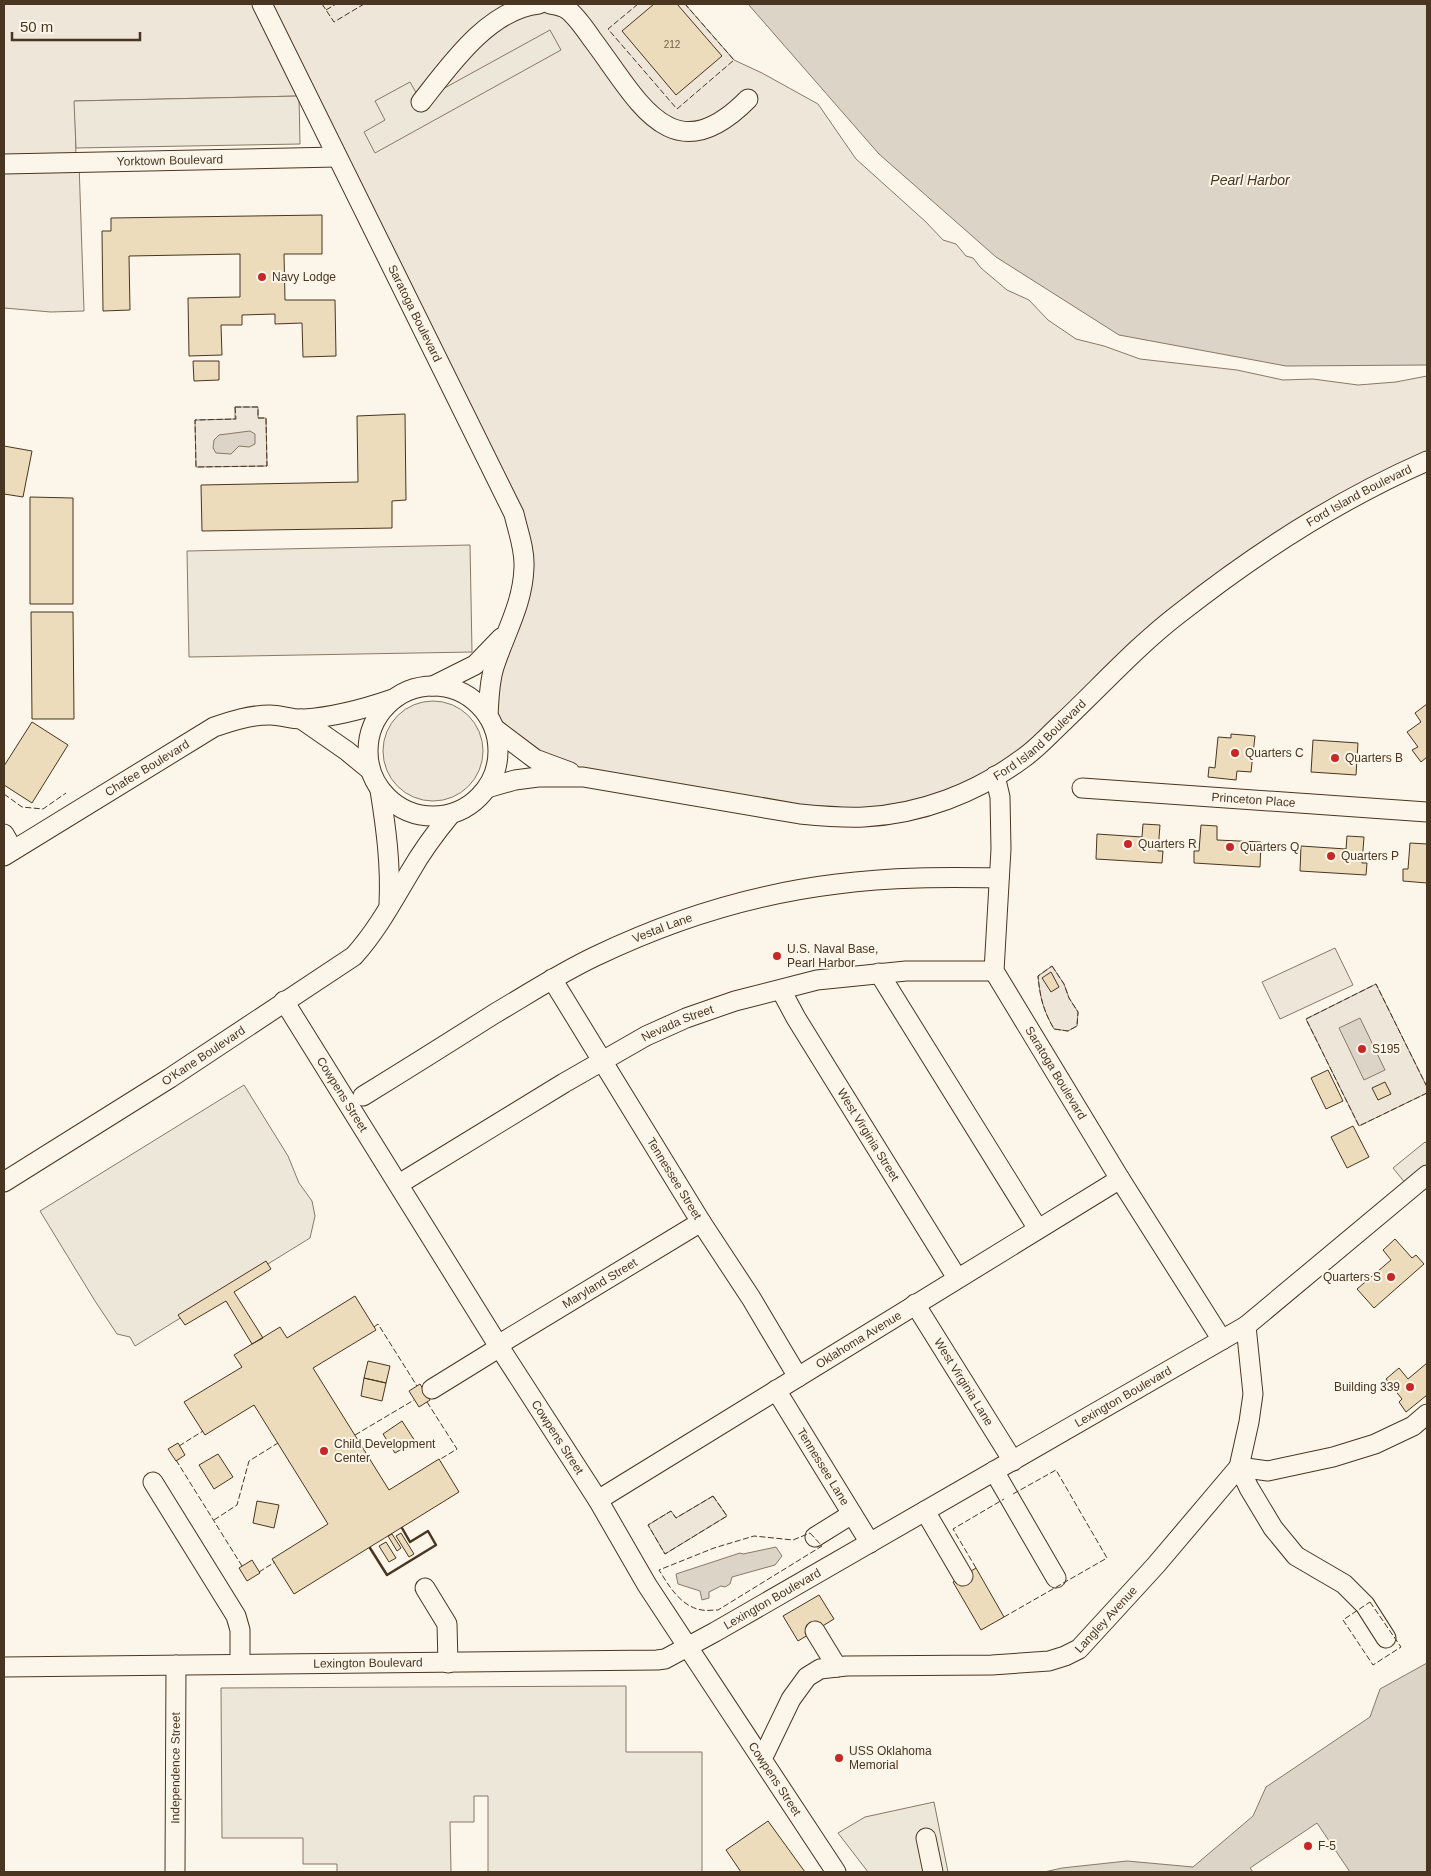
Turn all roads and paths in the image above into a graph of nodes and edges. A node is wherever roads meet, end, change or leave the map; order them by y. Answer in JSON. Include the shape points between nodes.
{"nodes":[{"id":1,"x":262,"y":4,"type":"edge"},
{"id":2,"x":539,"y":4,"type":"edge"},
{"id":3,"x":550,"y":4,"type":"edge"},
{"id":4,"x":748,"y":99,"type":"dead end"},
{"id":5,"x":421,"y":102,"type":"dead end"},
{"id":6,"x":337,"y":157,"type":"junction"},
{"id":7,"x":4,"y":164,"type":"edge"},
{"id":8,"x":1427,"y":462,"type":"edge"},
{"id":9,"x":508,"y":632,"type":"junction"},
{"id":10,"x":433,"y":686,"type":"junction"},
{"id":11,"x":394,"y":699,"type":"junction"},
{"id":12,"x":301,"y":720,"type":"junction"},
{"id":13,"x":491,"y":722,"type":"junction"},
{"id":14,"x":370,"y":770,"type":"junction"},
{"id":15,"x":994,"y":776,"type":"junction"},
{"id":16,"x":583,"y":777,"type":"junction"},
{"id":17,"x":487,"y":788,"type":"junction"},
{"id":18,"x":1082,"y":788,"type":"dead end"},
{"id":19,"x":380,"y":790,"type":"junction"},
{"id":20,"x":1427,"y":812,"type":"edge"},
{"id":21,"x":450,"y":814,"type":"junction"},
{"id":22,"x":7,"y":847,"type":"edge"},
{"id":23,"x":999,"y":878,"type":"junction"},
{"id":24,"x":388,"y":910,"type":"junction"},
{"id":25,"x":994,"y":970,"type":"junction"},
{"id":26,"x":879,"y":973,"type":"junction"},
{"id":27,"x":552,"y":979,"type":"junction"},
{"id":28,"x":780,"y":990,"type":"junction"},
{"id":29,"x":284,"y":1001,"type":"junction"},
{"id":30,"x":603,"y":1061,"type":"junction"},
{"id":31,"x":363,"y":1096,"type":"dead end"},
{"id":32,"x":1427,"y":1175,"type":"edge"},
{"id":33,"x":1120,"y":1179,"type":"junction"},
{"id":34,"x":4,"y":1182,"type":"edge"},
{"id":35,"x":399,"y":1184,"type":"junction"},
{"id":36,"x":701,"y":1222,"type":"junction"},
{"id":37,"x":1038,"y":1229,"type":"junction"},
{"id":38,"x":957,"y":1278,"type":"junction"},
{"id":39,"x":915,"y":1304,"type":"junction"},
{"id":40,"x":1246,"y":1326,"type":"junction"},
{"id":41,"x":1222,"y":1340,"type":"junction"},
{"id":42,"x":499,"y":1346,"type":"junction"},
{"id":43,"x":798,"y":1377,"type":"junction"},
{"id":44,"x":432,"y":1389,"type":"dead end"},
{"id":45,"x":776,"y":1390,"type":"junction"},
{"id":46,"x":1427,"y":1414,"type":"edge"},
{"id":47,"x":1013,"y":1460,"type":"junction"},
{"id":48,"x":1239,"y":1467,"type":"junction"},
{"id":49,"x":994,"y":1471,"type":"junction"},
{"id":50,"x":153,"y":1482,"type":"dead end"},
{"id":51,"x":598,"y":1500,"type":"junction"},
{"id":52,"x":926,"y":1511,"type":"junction"},
{"id":53,"x":852,"y":1514,"type":"junction"},
{"id":54,"x":815,"y":1537,"type":"dead end"},
{"id":55,"x":870,"y":1543,"type":"junction"},
{"id":56,"x":963,"y":1576,"type":"dead end"},
{"id":57,"x":1056,"y":1578,"type":"dead end"},
{"id":58,"x":425,"y":1588,"type":"dead end"},
{"id":59,"x":815,"y":1630,"type":"dead end"},
{"id":60,"x":1386,"y":1638,"type":"dead end"},
{"id":61,"x":687,"y":1648,"type":"junction"},
{"id":62,"x":448,"y":1663,"type":"junction"},
{"id":63,"x":240,"y":1664,"type":"junction"},
{"id":64,"x":176,"y":1665,"type":"junction"},
{"id":65,"x":4,"y":1667,"type":"edge"},
{"id":66,"x":837,"y":1667,"type":"junction"},
{"id":67,"x":765,"y":1753,"type":"dead end"},
{"id":68,"x":926,"y":1838,"type":"dead end"},
{"id":69,"x":175,"y":1872,"type":"edge"},
{"id":70,"x":836,"y":1872,"type":"edge"},
{"id":71,"x":933,"y":1872,"type":"edge"}],
"edges":[{"from":1,"to":6,"type":"street","name":"Saratoga Boulevard"},
{"from":2,"to":5,"type":"street","via":[[514,10],[463,48]]},
{"from":3,"to":4,"type":"street","via":[[567,9],[639,103],[665,126],[694,133],[714,127],[735,113]]},
{"from":6,"to":7,"type":"street","name":"Yorktown Boulevard"},
{"from":6,"to":9,"type":"street","name":"Saratoga Boulevard","via":[[514,514],[524,566],[521,594]]},
{"from":8,"to":15,"type":"street","name":"Ford Island Boulevard","via":[[1294,531],[1234,572],[1178,614],[1028,755]]},
{"from":9,"to":10,"type":"street","name":"Saratoga Boulevard","via":[[475,665]]},
{"from":9,"to":13,"type":"street","name":"Saratoga Boulevard","via":[[494,667],[489,691]]},
{"from":10,"to":11,"type":"street","via":[[406,692]]},
{"from":10,"to":13,"type":"street","via":[[464,694],[478,704]]},
{"from":11,"to":12,"type":"street","name":"Chafee Boulevard","via":[[336,716]]},
{"from":11,"to":14,"type":"street","via":[[380,713],[371,731]]},
{"from":12,"to":14,"type":"street","name":"Chafee Boulevard"},
{"from":12,"to":22,"type":"street","name":"Chafee Boulevard","via":[[254,716],[214,727]]},
{"from":13,"to":16,"type":"street","name":"Ford Island Boulevard","via":[[535,759]]},
{"from":13,"to":17,"type":"street","via":[[498,748],[496,769]]},
{"from":14,"to":19,"type":"street"},
{"from":15,"to":16,"type":"street","name":"Ford Island Boulevard","via":[[940,802],[893,814],[864,817],[800,814]]},
{"from":15,"to":23,"type":"street","via":[[1000,797]]},
{"from":16,"to":17,"type":"street","name":"Ford Island Boulevard","via":[[538,776]]},
{"from":17,"to":21,"type":"street","via":[[471,804]]},
{"from":18,"to":20,"type":"street","name":"Princeton Place"},
{"from":19,"to":21,"type":"street","via":[[394,804],[412,813]]},
{"from":19,"to":24,"type":"street","name":"O'Kane Boulevard","via":[[389,850]]},
{"from":21,"to":24,"type":"street","name":"O'Kane Boulevard","via":[[434,834]]},
{"from":23,"to":25,"type":"street"},
{"from":23,"to":27,"type":"street","name":"Vestal Lane","via":[[869,880],[774,895],[713,910],[642,936]]},
{"from":24,"to":29,"type":"street","name":"O'Kane Boulevard","via":[[354,956]]},
{"from":25,"to":26,"type":"street","name":"Nevada Street"},
{"from":25,"to":33,"type":"street","name":"Saratoga Boulevard"},
{"from":26,"to":28,"type":"street","name":"Nevada Street","via":[[817,980]]},
{"from":26,"to":37,"type":"street"},
{"from":27,"to":30,"type":"street","name":"Tennessee Street"},
{"from":27,"to":31,"type":"street","name":"Vestal Lane"},
{"from":28,"to":30,"type":"street","name":"Nevada Street","via":[[686,1018]]},
{"from":28,"to":38,"type":"street","name":"West Virginia Street"},
{"from":29,"to":34,"type":"street","name":"O'Kane Boulevard","via":[[170,1078]]},
{"from":29,"to":35,"type":"street","name":"Cowpens Street"},
{"from":30,"to":35,"type":"street","name":"Nevada Street"},
{"from":30,"to":36,"type":"street","name":"Tennessee Street"},
{"from":32,"to":40,"type":"street","name":"Lexington Boulevard"},
{"from":33,"to":37,"type":"street","name":"Oklahoma Avenue"},
{"from":33,"to":41,"type":"street","name":"Saratoga Boulevard"},
{"from":35,"to":42,"type":"street","name":"Cowpens Street"},
{"from":36,"to":42,"type":"street","name":"Maryland Street"},
{"from":36,"to":43,"type":"street","name":"Tennessee Street"},
{"from":37,"to":38,"type":"street","name":"Oklahoma Avenue"},
{"from":38,"to":39,"type":"street","name":"Oklahoma Avenue"},
{"from":39,"to":43,"type":"street","name":"Oklahoma Avenue"},
{"from":39,"to":47,"type":"street","name":"West Virginia Lane"},
{"from":40,"to":41,"type":"street","name":"Lexington Boulevard"},
{"from":40,"to":48,"type":"street","via":[[1253,1394]]},
{"from":41,"to":47,"type":"street","name":"Lexington Boulevard"},
{"from":42,"to":44,"type":"street","name":"Maryland Street"},
{"from":42,"to":51,"type":"street","name":"Cowpens Street"},
{"from":43,"to":45,"type":"street","name":"Oklahoma Avenue"},
{"from":45,"to":51,"type":"street","name":"Oklahoma Avenue"},
{"from":45,"to":53,"type":"street","name":"Tennessee Lane"},
{"from":46,"to":48,"type":"street","via":[[1413,1426],[1375,1444],[1333,1457],[1268,1471]]},
{"from":47,"to":49,"type":"street","name":"Lexington Boulevard"},
{"from":48,"to":60,"type":"street","via":[[1273,1528],[1296,1556],[1344,1584],[1365,1605]]},
{"from":48,"to":66,"type":"street","name":"Langley Avenue","via":[[1079,1649],[1065,1656],[1049,1661],[992,1665]]},
{"from":49,"to":52,"type":"street","name":"Lexington Boulevard"},
{"from":49,"to":57,"type":"street"},
{"from":50,"to":63,"type":"street","via":[[236,1616],[240,1630]]},
{"from":51,"to":61,"type":"street","name":"Cowpens Street","via":[[646,1585]]},
{"from":52,"to":55,"type":"street","name":"Lexington Boulevard"},
{"from":52,"to":56,"type":"street"},
{"from":53,"to":54,"type":"street"},
{"from":53,"to":55,"type":"street","name":"Tennessee Lane"},
{"from":55,"to":61,"type":"street","name":"Lexington Boulevard"},
{"from":58,"to":62,"type":"street","via":[[447,1624]]},
{"from":59,"to":66,"type":"street"},
{"from":61,"to":62,"type":"street","name":"Lexington Boulevard","via":[[657,1660]]},
{"from":61,"to":70,"type":"street","name":"Cowpens Street"},
{"from":62,"to":63,"type":"street","name":"Lexington Boulevard"},
{"from":63,"to":64,"type":"street","name":"Lexington Boulevard"},
{"from":64,"to":65,"type":"street","name":"Lexington Boulevard"},
{"from":64,"to":69,"type":"street","name":"Independence Street"},
{"from":66,"to":67,"type":"street","name":"Langley Avenue","via":[[820,1669],[807,1677]]},
{"from":68,"to":71,"type":"street"}]}
